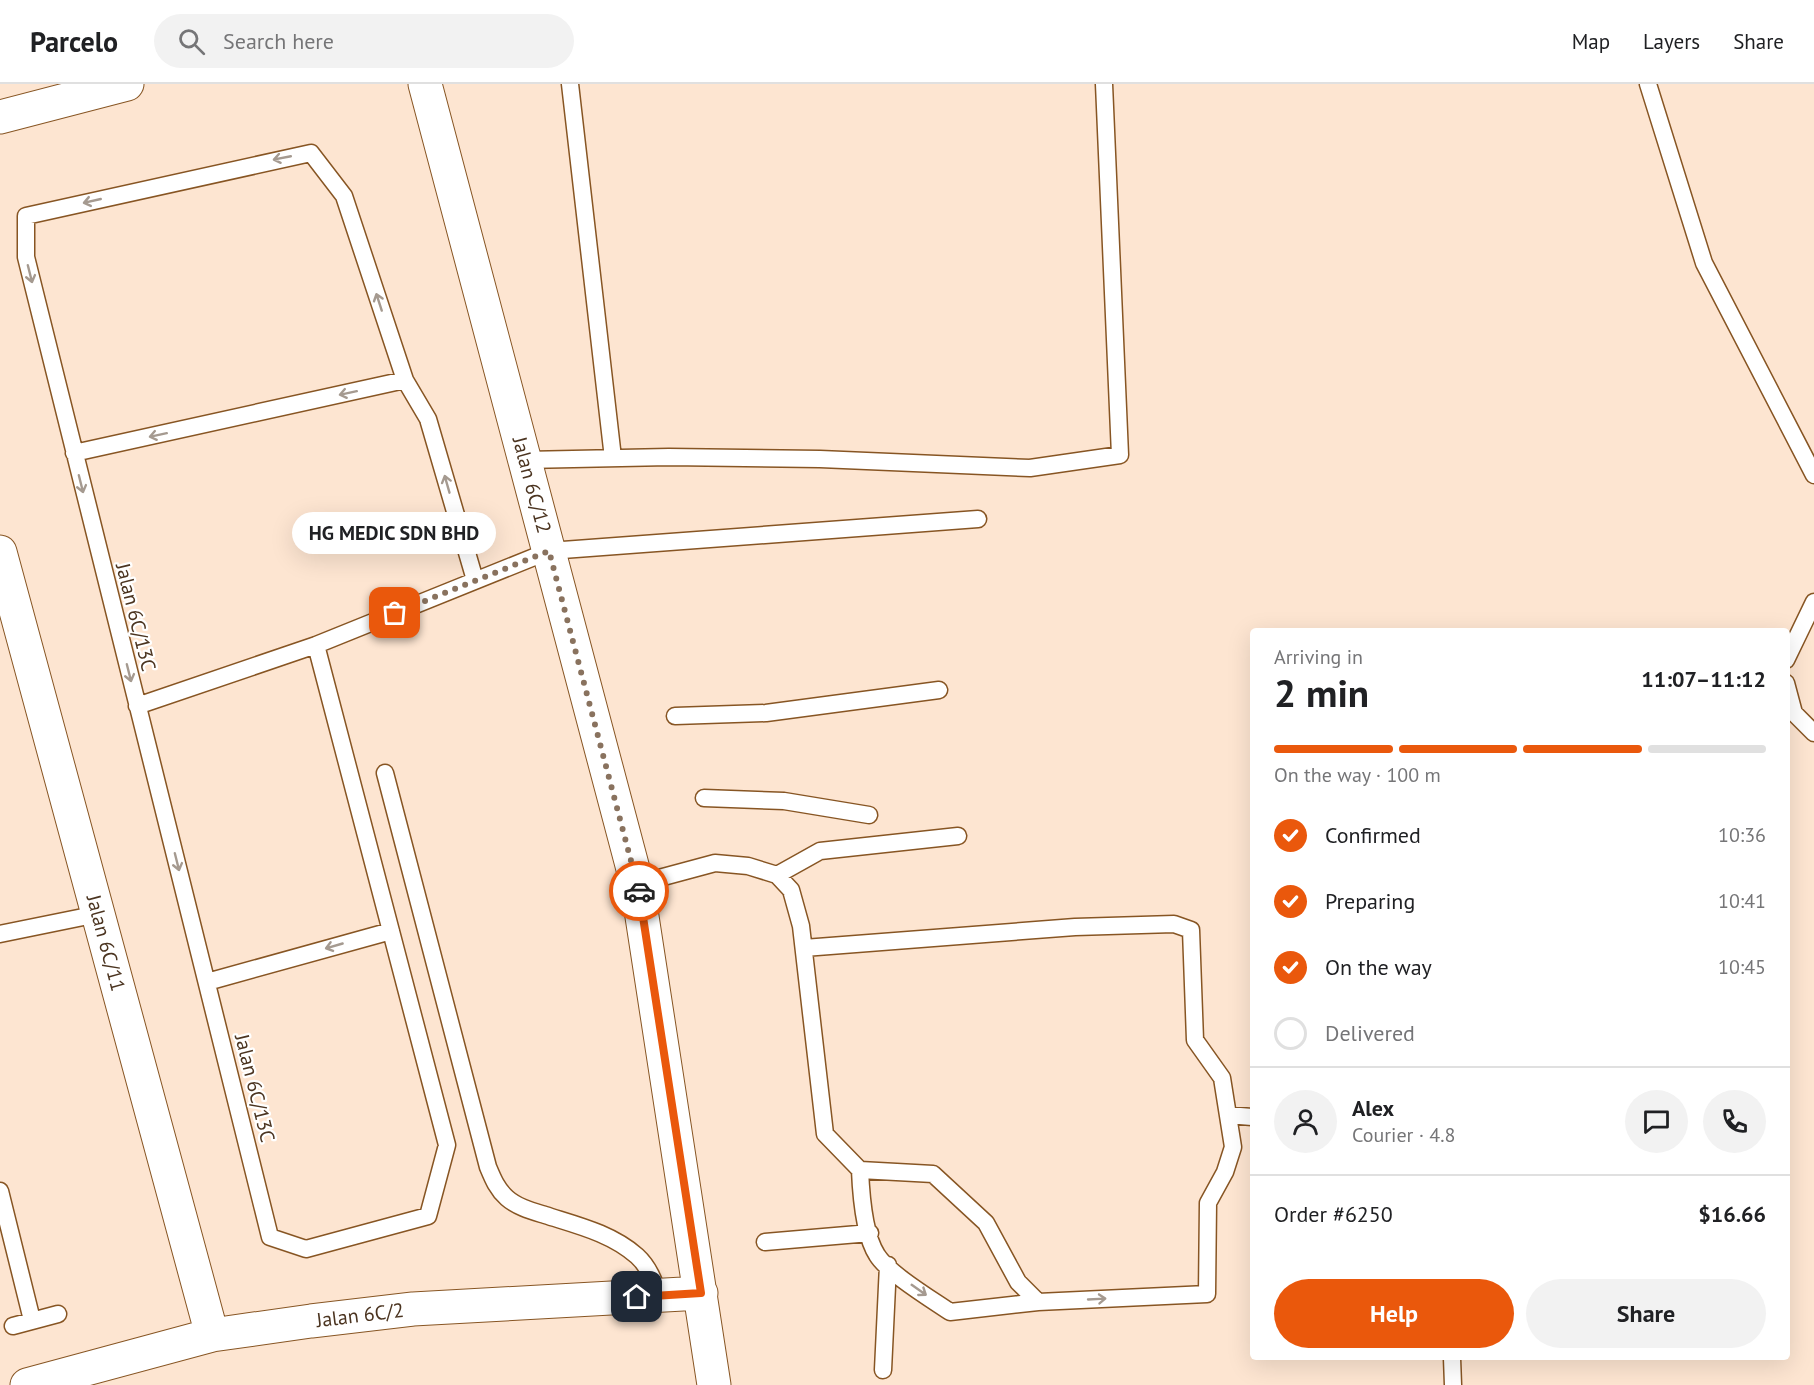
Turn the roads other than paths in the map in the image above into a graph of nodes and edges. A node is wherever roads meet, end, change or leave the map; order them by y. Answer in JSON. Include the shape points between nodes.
{"nodes":[{"id":1,"x":128,"y":84,"type":"edge"},
{"id":2,"x":425,"y":84,"type":"edge"},
{"id":3,"x":570,"y":84,"type":"edge"},
{"id":4,"x":1104,"y":84,"type":"edge"},
{"id":5,"x":1648,"y":84,"type":"edge"},
{"id":6,"x":0,"y":117,"type":"edge"},
{"id":7,"x":405,"y":381,"type":"junction"},
{"id":8,"x":74,"y":453,"type":"junction"},
{"id":9,"x":613,"y":458,"type":"junction"},
{"id":10,"x":525,"y":460,"type":"junction"},
{"id":11,"x":1814,"y":475,"type":"edge"},
{"id":12,"x":978,"y":519,"type":"dead end"},
{"id":13,"x":549,"y":551,"type":"junction"},
{"id":14,"x":0,"y":552,"type":"edge"},
{"id":15,"x":475,"y":580,"type":"junction"},
{"id":16,"x":6,"y":597,"type":"edge"},
{"id":17,"x":1814,"y":602,"type":"edge"},
{"id":18,"x":316,"y":645,"type":"junction"},
{"id":19,"x":1790,"y":652,"type":"edge"},
{"id":20,"x":939,"y":690,"type":"dead end"},
{"id":21,"x":1790,"y":698,"type":"edge"},
{"id":22,"x":137,"y":706,"type":"junction"},
{"id":23,"x":675,"y":716,"type":"dead end"},
{"id":24,"x":1814,"y":733,"type":"edge"},
{"id":25,"x":385,"y":773,"type":"dead end"},
{"id":26,"x":704,"y":798,"type":"dead end"},
{"id":27,"x":869,"y":814,"type":"dead end"},
{"id":28,"x":958,"y":836,"type":"dead end"},
{"id":29,"x":777,"y":875,"type":"junction"},
{"id":30,"x":638,"y":884,"type":"junction"},
{"id":31,"x":98,"y":914,"type":"junction"},
{"id":32,"x":391,"y":931,"type":"junction"},
{"id":33,"x":0,"y":934,"type":"edge"},
{"id":34,"x":804,"y":948,"type":"junction"},
{"id":35,"x":207,"y":982,"type":"junction"},
{"id":36,"x":1228,"y":1116,"type":"junction"},
{"id":37,"x":1250,"y":1117,"type":"edge"},
{"id":38,"x":860,"y":1170,"type":"junction"},
{"id":39,"x":0,"y":1191,"type":"edge"},
{"id":40,"x":870,"y":1233,"type":"junction"},
{"id":41,"x":765,"y":1242,"type":"dead end"},
{"id":42,"x":888,"y":1265,"type":"junction"},
{"id":43,"x":701,"y":1293,"type":"junction"},
{"id":44,"x":659,"y":1296,"type":"junction"},
{"id":45,"x":1038,"y":1302,"type":"junction"},
{"id":46,"x":58,"y":1314,"type":"dead end"},
{"id":47,"x":32,"y":1320,"type":"junction"},
{"id":48,"x":13,"y":1326,"type":"dead end"},
{"id":49,"x":212,"y":1335,"type":"junction"},
{"id":50,"x":1452,"y":1360,"type":"edge"},
{"id":51,"x":883,"y":1370,"type":"dead end"},
{"id":52,"x":27,"y":1385,"type":"edge"},
{"id":53,"x":714,"y":1385,"type":"edge"},
{"id":54,"x":1453,"y":1385,"type":"edge"}],
"edges":[{"from":1,"to":6,"type":"street"},
{"from":2,"to":10,"type":"street","name":"Jalan 6C/12"},
{"from":3,"to":9,"type":"lane"},
{"from":4,"to":9,"type":"lane","via":[[1120,455],[1030,468],[820,459]]},
{"from":5,"to":11,"type":"lane","via":[[1704,263]]},
{"from":7,"to":8,"type":"lane","one_way":true},
{"from":7,"to":8,"type":"lane","name":"Jalan 6C/13C","one_way":true,"via":[[344,196],[311,153],[26,216],[26,257]]},
{"from":15,"to":7,"type":"lane","one_way":true,"via":[[428,419]]},
{"from":8,"to":22,"type":"lane","name":"Jalan 6C/13C","one_way":true},
{"from":9,"to":10,"type":"lane"},
{"from":10,"to":13,"type":"street","name":"Jalan 6C/12"},
{"from":12,"to":13,"type":"lane"},
{"from":13,"to":15,"type":"lane"},
{"from":13,"to":30,"type":"street","name":"Jalan 6C/12"},
{"from":14,"to":16,"type":"street","name":"Jalan 6C/11"},
{"from":15,"to":18,"type":"lane"},
{"from":16,"to":31,"type":"street","name":"Jalan 6C/11"},
{"from":17,"to":19,"type":"lane"},
{"from":18,"to":22,"type":"lane"},
{"from":18,"to":32,"type":"lane","name":"Jalan 6C/13C"},
{"from":20,"to":23,"type":"lane","via":[[766,713]]},
{"from":21,"to":24,"type":"lane","via":[[1794,713]]},
{"from":22,"to":35,"type":"lane","name":"Jalan 6C/13C","one_way":true},
{"from":25,"to":44,"type":"lane","via":[[495,1186],[508,1200],[526,1209],[598,1232],[619,1244],[650,1272]]},
{"from":26,"to":27,"type":"lane","via":[[784,801]]},
{"from":28,"to":29,"type":"lane","via":[[820,851]]},
{"from":29,"to":30,"type":"lane","via":[[748,866],[715,863]]},
{"from":29,"to":34,"type":"lane","via":[[791,890]]},
{"from":30,"to":43,"type":"street","name":"Jalan 6C/12"},
{"from":31,"to":33,"type":"lane"},
{"from":31,"to":49,"type":"street","name":"Jalan 6C/11"},
{"from":32,"to":35,"type":"lane","one_way":true},
{"from":32,"to":35,"type":"lane","name":"Jalan 6C/13C","via":[[447,1145],[429,1216],[306,1249],[270,1237]]},
{"from":34,"to":36,"type":"lane","via":[[1075,927],[1174,924],[1191,930],[1194,1040],[1222,1078]]},
{"from":34,"to":38,"type":"lane","via":[[825,1134]]},
{"from":36,"to":37,"type":"lane"},
{"from":45,"to":36,"type":"lane","one_way":true,"via":[[1207,1294],[1208,1203],[1233,1147]]},
{"from":38,"to":40,"type":"lane","via":[[861,1206]]},
{"from":38,"to":45,"type":"lane","via":[[933,1174],[986,1223],[1018,1282]]},
{"from":39,"to":47,"type":"lane"},
{"from":40,"to":41,"type":"lane"},
{"from":40,"to":42,"type":"lane","via":[[877,1256]]},
{"from":42,"to":45,"type":"lane","one_way":true,"via":[[950,1312]]},
{"from":42,"to":51,"type":"lane"},
{"from":43,"to":44,"type":"street","name":"Jalan 6C/2"},
{"from":43,"to":53,"type":"street","name":"Jalan 6C/12"},
{"from":44,"to":49,"type":"street","name":"Jalan 6C/2","via":[[413,1309]]},
{"from":46,"to":47,"type":"lane"},
{"from":47,"to":48,"type":"lane"},
{"from":49,"to":52,"type":"street","name":"Jalan 6C/2"},
{"from":50,"to":54,"type":"lane"}]}
